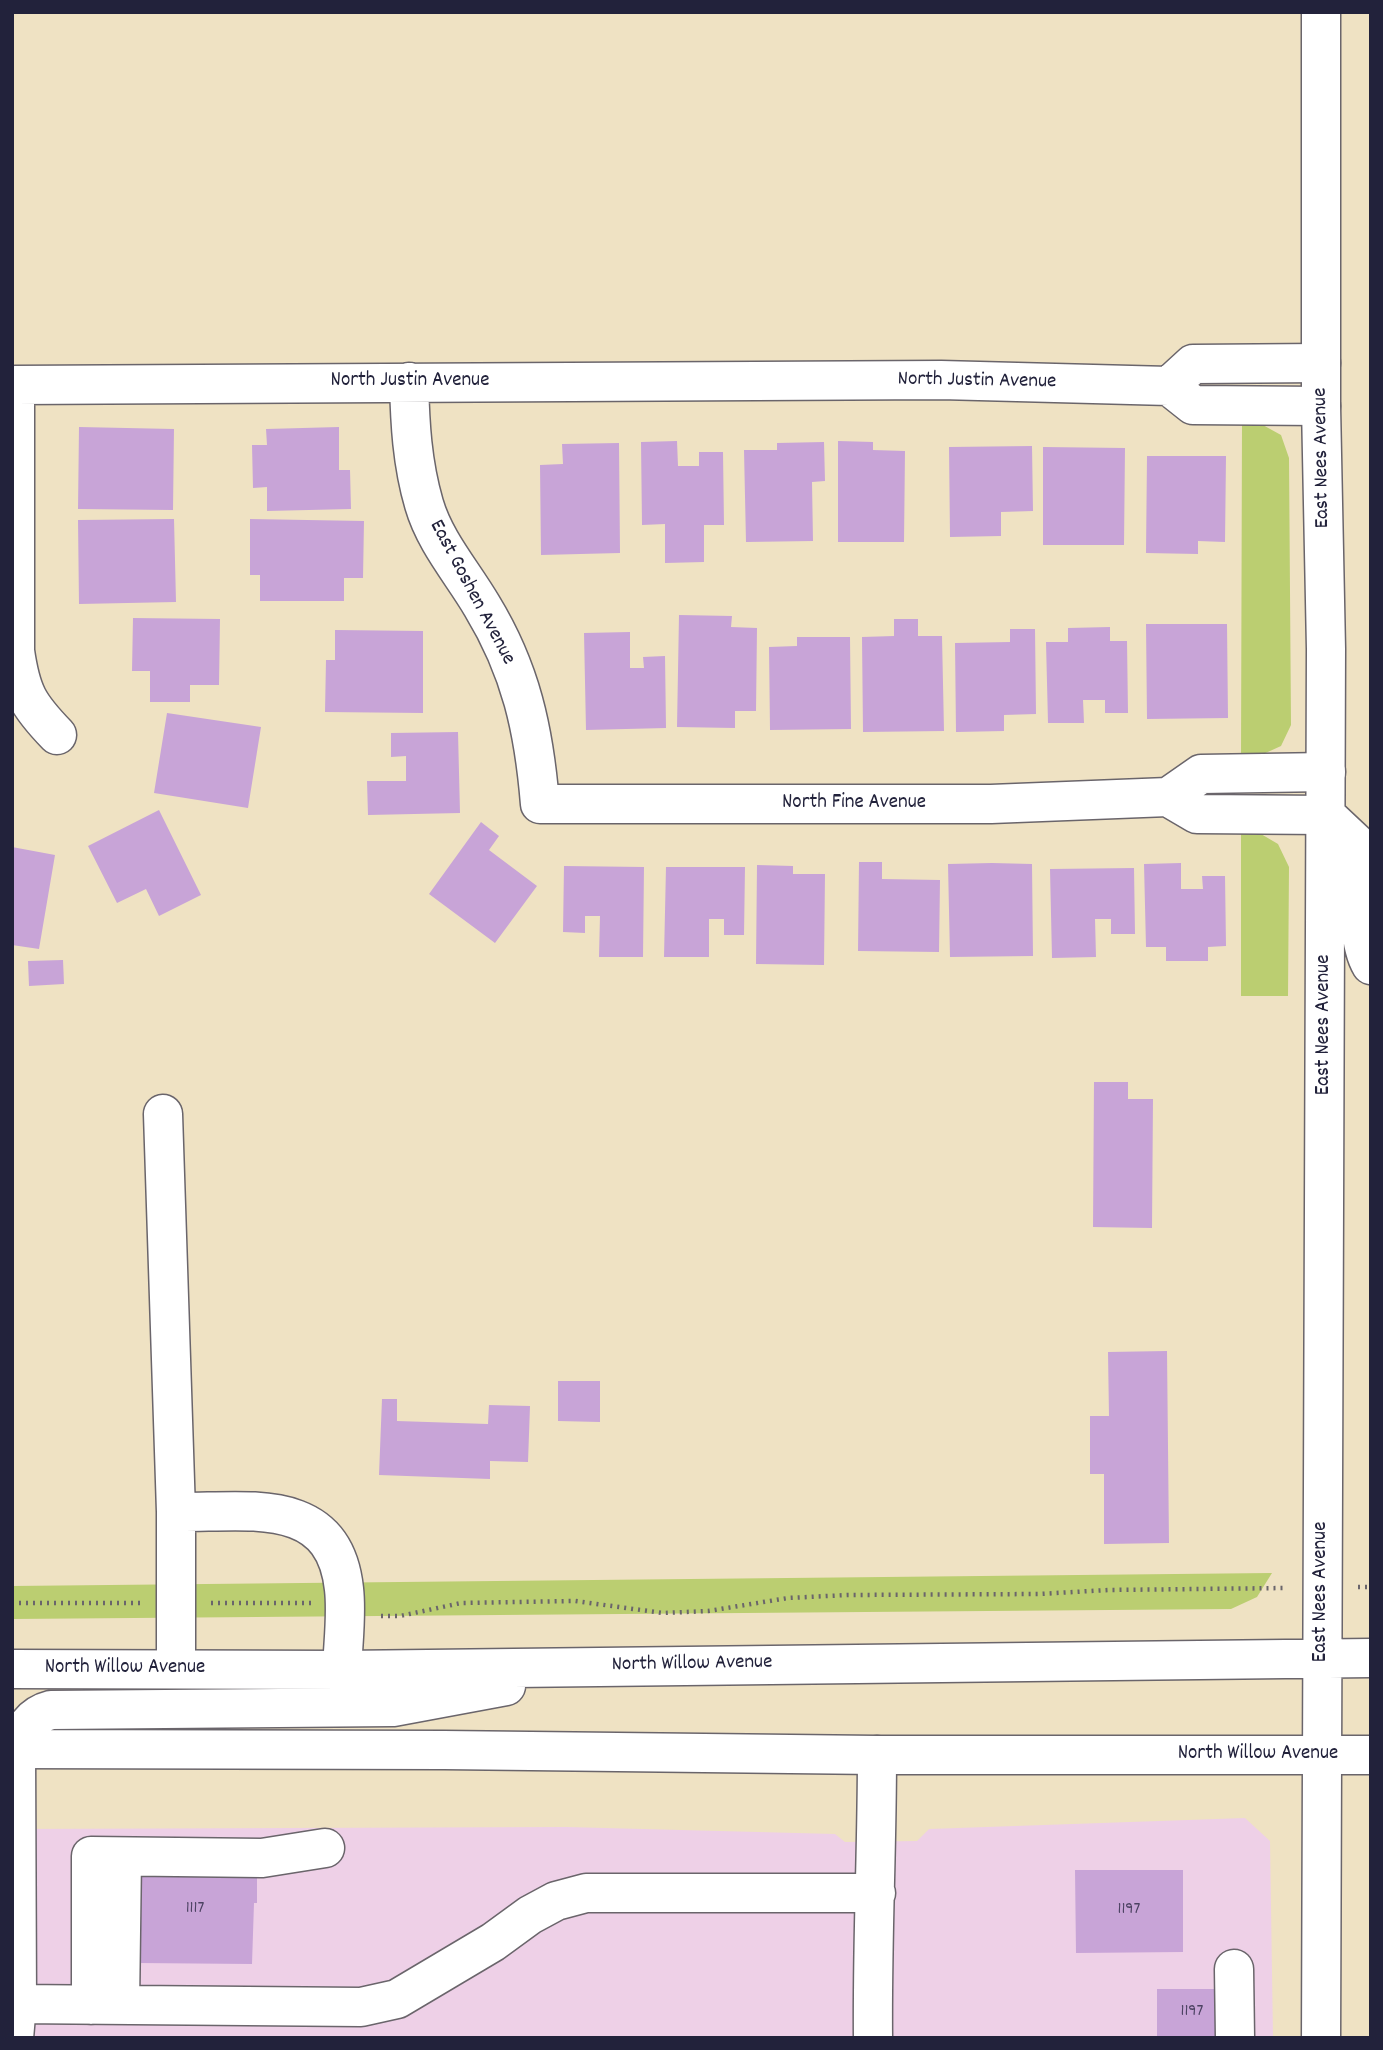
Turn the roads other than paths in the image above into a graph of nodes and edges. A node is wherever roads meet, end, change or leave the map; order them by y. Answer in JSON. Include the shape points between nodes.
{"nodes":[{"id":1,"x":1321,"y":12,"type":"edge"},
{"id":2,"x":1321,"y":363,"type":"junction"},
{"id":3,"x":409,"y":382,"type":"junction"},
{"id":4,"x":1169,"y":386,"type":"junction"},
{"id":5,"x":1321,"y":406,"type":"junction"},
{"id":6,"x":57,"y":735,"type":"dead end"},
{"id":7,"x":1326,"y":772,"type":"junction"},
{"id":8,"x":1168,"y":797,"type":"junction"},
{"id":9,"x":540,"y":804,"type":"joint"},
{"id":10,"x":1326,"y":815,"type":"junction"},
{"id":11,"x":1371,"y":965,"type":"edge"},
{"id":12,"x":163,"y":1114,"type":"dead end"},
{"id":13,"x":176,"y":1512,"type":"junction"},
{"id":14,"x":1321,"y":1658,"type":"junction"},
{"id":15,"x":1371,"y":1658,"type":"edge"},
{"id":16,"x":607,"y":1666,"type":"junction"},
{"id":17,"x":12,"y":1669,"type":"edge"},
{"id":18,"x":176,"y":1669,"type":"junction"},
{"id":19,"x":342,"y":1670,"type":"junction"},
{"id":20,"x":14,"y":1749,"type":"edge"},
{"id":21,"x":1321,"y":1754,"type":"junction"},
{"id":22,"x":877,"y":1755,"type":"junction"},
{"id":23,"x":1371,"y":1755,"type":"edge"},
{"id":24,"x":325,"y":1848,"type":"dead end"},
{"id":25,"x":876,"y":1893,"type":"junction"},
{"id":26,"x":1234,"y":1969,"type":"dead end"},
{"id":27,"x":106,"y":2005,"type":"junction"},
{"id":28,"x":15,"y":2021,"type":"edge"},
{"id":29,"x":873,"y":2038,"type":"edge"},
{"id":30,"x":1235,"y":2038,"type":"edge"},
{"id":31,"x":1321,"y":2038,"type":"edge"}],
"edges":[{"from":1,"to":2,"type":"main road","name":"East Nees Avenue"},
{"from":2,"to":4,"type":"main road","via":[[1193,364]]},
{"from":2,"to":5,"type":"main road","name":"East Nees Avenue"},
{"from":3,"to":4,"type":"main road","name":"North Justin Avenue","via":[[941,380]]},
{"from":3,"to":6,"type":"main road","name":"North Justin Avenue","via":[[15,385],[15,651],[19,679],[31,708]]},
{"from":3,"to":9,"type":"main road","name":"East Goshen Avenue","via":[[411,450],[424,506],[451,562],[482,606],[507,654],[527,706]]},
{"from":4,"to":5,"type":"main road","via":[[1193,405]]},
{"from":5,"to":7,"type":"main road","name":"East Nees Avenue"},
{"from":7,"to":8,"type":"main road","via":[[1201,774]]},
{"from":7,"to":10,"type":"main road","name":"East Nees Avenue"},
{"from":8,"to":9,"type":"main road","name":"North Fine Avenue","via":[[977,804]]},
{"from":8,"to":10,"type":"main road","via":[[1197,814]]},
{"from":10,"to":11,"type":"main road","via":[[1359,846],[1362,938]]},
{"from":10,"to":14,"type":"main road","name":"East Nees Avenue"},
{"from":12,"to":13,"type":"main road"},
{"from":13,"to":18,"type":"main road"},
{"from":13,"to":19,"type":"main road","via":[[281,1513],[323,1535],[336,1555],[344,1588]]},
{"from":14,"to":15,"type":"main road","name":"North Willow Avenue"},
{"from":14,"to":16,"type":"main road","name":"North Willow Avenue"},
{"from":14,"to":21,"type":"main road","name":"East Nees Avenue"},
{"from":16,"to":19,"type":"main road","name":"North Willow Avenue"},
{"from":16,"to":20,"type":"main road","via":[[393,1707],[51,1710],[41,1712],[25,1727]]},
{"from":17,"to":18,"type":"main road","name":"North Willow Avenue"},
{"from":18,"to":19,"type":"main road","name":"North Willow Avenue"},
{"from":20,"to":22,"type":"main road","name":"North Willow Avenue"},
{"from":20,"to":28,"type":"main road"},
{"from":21,"to":22,"type":"main road","name":"North Willow Avenue"},
{"from":21,"to":23,"type":"main road","name":"North Willow Avenue"},
{"from":21,"to":31,"type":"main road","name":"East Nees Avenue"},
{"from":22,"to":25,"type":"main road"},
{"from":24,"to":27,"type":"main road","via":[[262,1858],[122,1857]]},
{"from":25,"to":27,"type":"main road","via":[[586,1893],[556,1901],[530,1915],[397,1999],[361,2007]]},
{"from":25,"to":29,"type":"main road"},
{"from":26,"to":30,"type":"main road"},
{"from":27,"to":28,"type":"main road"}]}
